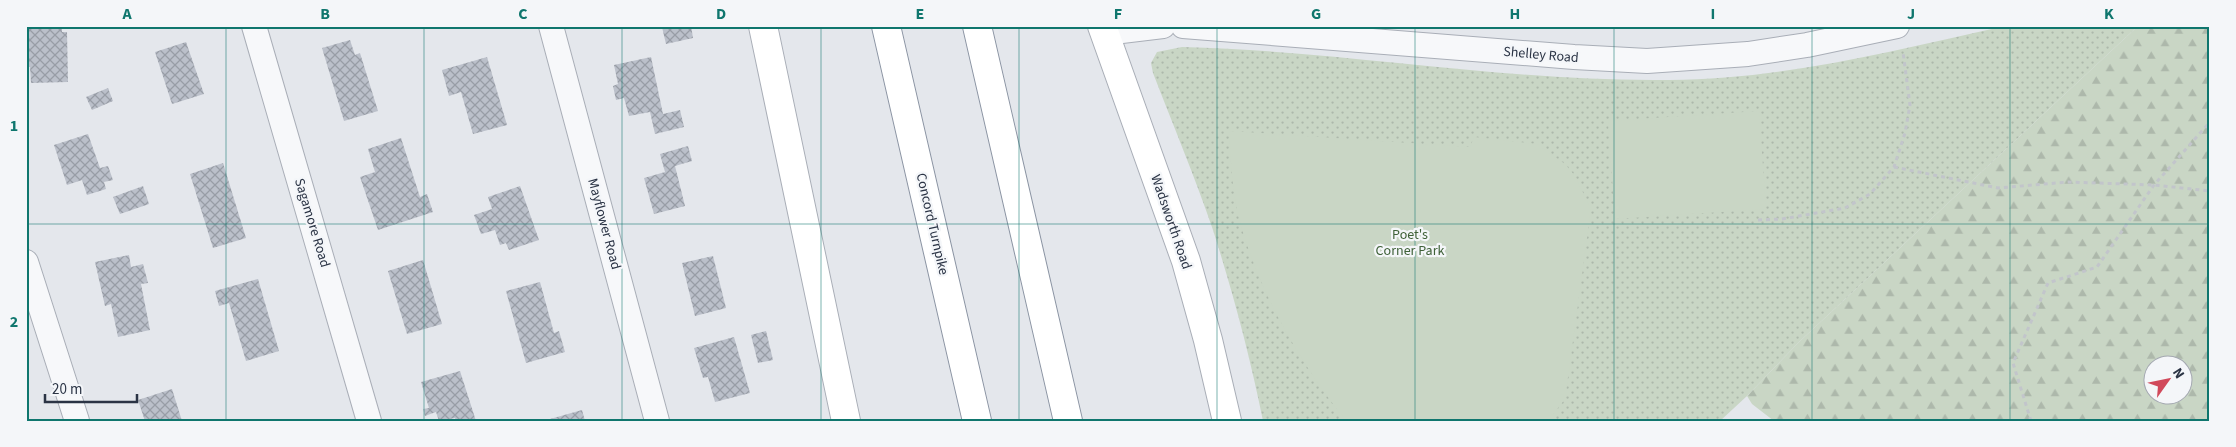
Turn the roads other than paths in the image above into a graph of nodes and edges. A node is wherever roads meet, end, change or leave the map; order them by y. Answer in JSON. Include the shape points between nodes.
{"nodes":[{"id":1,"x":254,"y":26,"type":"edge"},
{"id":2,"x":551,"y":26,"type":"edge"},
{"id":3,"x":763,"y":26,"type":"edge"},
{"id":4,"x":886,"y":26,"type":"edge"},
{"id":5,"x":978,"y":26,"type":"edge"},
{"id":6,"x":1163,"y":26,"type":"edge"},
{"id":7,"x":1183,"y":26,"type":"edge"},
{"id":8,"x":1104,"y":30,"type":"edge"},
{"id":9,"x":1895,"y":31,"type":"edge"},
{"id":10,"x":26,"y":262,"type":"edge"},
{"id":11,"x":77,"y":421,"type":"edge"},
{"id":12,"x":369,"y":421,"type":"edge"},
{"id":13,"x":657,"y":421,"type":"edge"},
{"id":14,"x":846,"y":421,"type":"edge"},
{"id":15,"x":977,"y":421,"type":"edge"},
{"id":16,"x":1068,"y":421,"type":"edge"},
{"id":17,"x":1227,"y":421,"type":"edge"}],
"edges":[{"from":1,"to":12,"type":"street","name":"Sagamore Road"},
{"from":2,"to":13,"type":"street","name":"Mayflower Road"},
{"from":3,"to":14,"type":"main road"},
{"from":4,"to":15,"type":"main road","name":"Concord Turnpike"},
{"from":5,"to":16,"type":"main road"},
{"from":6,"to":8,"type":"street"},
{"from":7,"to":9,"type":"street","name":"Shelley Road","via":[[1647,61],[1748,54]]},
{"from":8,"to":17,"type":"main road","name":"Wadsworth Road","via":[[1183,252]]},
{"from":10,"to":11,"type":"street"}]}
